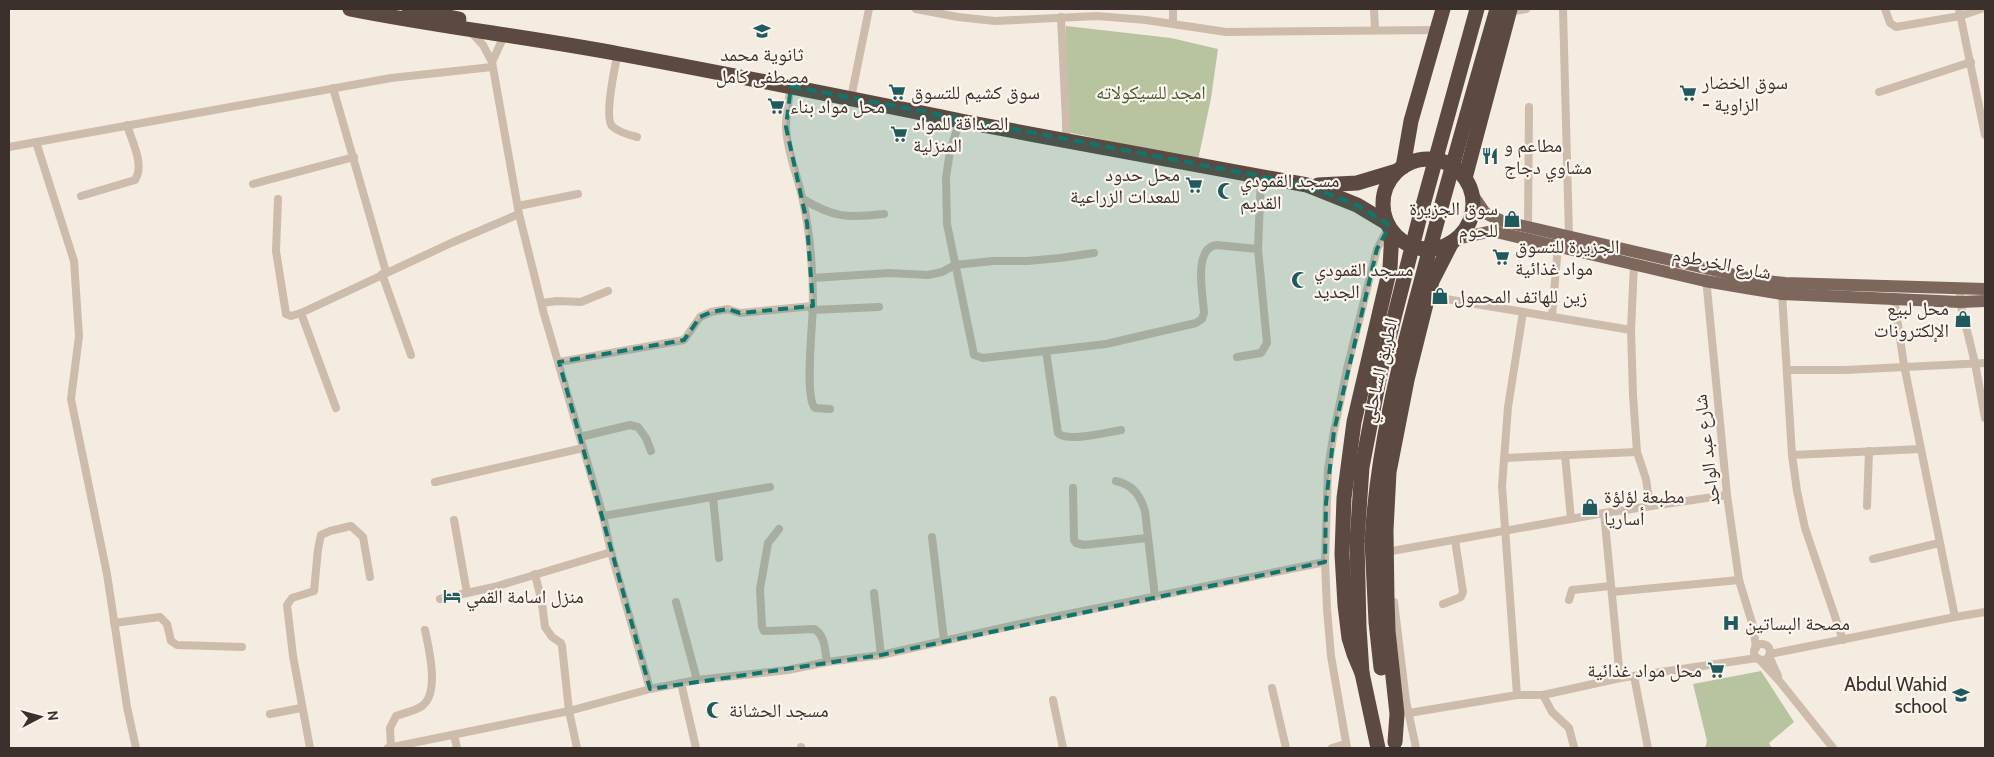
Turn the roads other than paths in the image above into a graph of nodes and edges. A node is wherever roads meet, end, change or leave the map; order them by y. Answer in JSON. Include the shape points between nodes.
{"nodes":[{"id":1,"x":350,"y":9,"type":"edge"},
{"id":2,"x":869,"y":9,"type":"edge"},
{"id":3,"x":916,"y":9,"type":"edge"},
{"id":4,"x":1053,"y":9,"type":"edge"},
{"id":5,"x":1173,"y":9,"type":"edge"},
{"id":6,"x":1374,"y":9,"type":"edge"},
{"id":7,"x":1443,"y":9,"type":"edge"},
{"id":8,"x":1478,"y":9,"type":"edge"},
{"id":9,"x":1526,"y":9,"type":"edge"},
{"id":10,"x":1564,"y":9,"type":"edge"},
{"id":11,"x":1885,"y":9,"type":"edge"},
{"id":12,"x":1981,"y":9,"type":"edge"},
{"id":13,"x":929,"y":10,"type":"edge"},
{"id":14,"x":1505,"y":10,"type":"edge"},
{"id":15,"x":403,"y":12,"type":"edge"},
{"id":16,"x":1960,"y":12,"type":"edge"},
{"id":17,"x":1057,"y":17,"type":"junction"},
{"id":18,"x":1173,"y":24,"type":"junction"},
{"id":19,"x":1375,"y":29,"type":"junction"},
{"id":20,"x":469,"y":30,"type":"junction"},
{"id":21,"x":1438,"y":30,"type":"junction"},
{"id":22,"x":504,"y":36,"type":"junction"},
{"id":23,"x":528,"y":37,"type":"junction"},
{"id":24,"x":618,"y":53,"type":"junction"},
{"id":25,"x":1971,"y":62,"type":"junction"},
{"id":26,"x":492,"y":65,"type":"junction"},
{"id":27,"x":791,"y":86,"type":"junction"},
{"id":28,"x":333,"y":88,"type":"junction"},
{"id":29,"x":1879,"y":92,"type":"dead end"},
{"id":30,"x":851,"y":98,"type":"junction"},
{"id":31,"x":1529,"y":107,"type":"dead end"},
{"id":32,"x":960,"y":120,"type":"junction"},
{"id":33,"x":127,"y":125,"type":"junction"},
{"id":34,"x":1985,"y":135,"type":"edge"},
{"id":35,"x":637,"y":137,"type":"dead end"},
{"id":36,"x":1067,"y":141,"type":"junction"},
{"id":37,"x":36,"y":142,"type":"junction"},
{"id":38,"x":9,"y":147,"type":"edge"},
{"id":39,"x":354,"y":156,"type":"junction"},
{"id":40,"x":1400,"y":169,"type":"junction"},
{"id":41,"x":1261,"y":176,"type":"junction"},
{"id":42,"x":1465,"y":178,"type":"junction"},
{"id":43,"x":253,"y":184,"type":"dead end"},
{"id":44,"x":1307,"y":185,"type":"junction"},
{"id":45,"x":578,"y":194,"type":"dead end"},
{"id":46,"x":1472,"y":194,"type":"junction"},
{"id":47,"x":81,"y":196,"type":"dead end"},
{"id":48,"x":278,"y":199,"type":"dead end"},
{"id":49,"x":803,"y":199,"type":"junction"},
{"id":50,"x":519,"y":210,"type":"junction"},
{"id":51,"x":884,"y":214,"type":"dead end"},
{"id":52,"x":1390,"y":227,"type":"junction"},
{"id":53,"x":1528,"y":227,"type":"junction"},
{"id":54,"x":1569,"y":236,"type":"junction"},
{"id":55,"x":1455,"y":240,"type":"junction"},
{"id":56,"x":1558,"y":246,"type":"junction"},
{"id":57,"x":1258,"y":249,"type":"junction"},
{"id":58,"x":1094,"y":253,"type":"dead end"},
{"id":59,"x":1634,"y":264,"type":"junction"},
{"id":60,"x":955,"y":265,"type":"junction"},
{"id":61,"x":384,"y":273,"type":"junction"},
{"id":62,"x":1706,"y":275,"type":"junction"},
{"id":63,"x":813,"y":278,"type":"junction"},
{"id":64,"x":1960,"y":288,"type":"junction"},
{"id":65,"x":1985,"y":289,"type":"edge"},
{"id":66,"x":608,"y":291,"type":"dead end"},
{"id":67,"x":1782,"y":294,"type":"junction"},
{"id":68,"x":1428,"y":296,"type":"junction"},
{"id":69,"x":1894,"y":298,"type":"junction"},
{"id":70,"x":1985,"y":301,"type":"edge"},
{"id":71,"x":1960,"y":302,"type":"junction"},
{"id":72,"x":542,"y":303,"type":"junction"},
{"id":73,"x":878,"y":307,"type":"dead end"},
{"id":74,"x":812,"y":308,"type":"junction"},
{"id":75,"x":1522,"y":312,"type":"junction"},
{"id":76,"x":301,"y":313,"type":"junction"},
{"id":77,"x":1552,"y":316,"type":"junction"},
{"id":78,"x":1631,"y":330,"type":"junction"},
{"id":79,"x":1046,"y":351,"type":"junction"},
{"id":80,"x":411,"y":355,"type":"dead end"},
{"id":81,"x":1237,"y":356,"type":"dead end"},
{"id":82,"x":559,"y":362,"type":"junction"},
{"id":83,"x":1975,"y":363,"type":"junction"},
{"id":84,"x":1985,"y":363,"type":"edge"},
{"id":85,"x":1904,"y":365,"type":"junction"},
{"id":86,"x":1787,"y":370,"type":"junction"},
{"id":87,"x":336,"y":408,"type":"dead end"},
{"id":88,"x":830,"y":410,"type":"dead end"},
{"id":89,"x":1985,"y":418,"type":"edge"},
{"id":90,"x":1121,"y":430,"type":"dead end"},
{"id":91,"x":580,"y":437,"type":"junction"},
{"id":92,"x":583,"y":448,"type":"junction"},
{"id":93,"x":1921,"y":449,"type":"junction"},
{"id":94,"x":650,"y":451,"type":"dead end"},
{"id":95,"x":1868,"y":451,"type":"junction"},
{"id":96,"x":1637,"y":452,"type":"junction"},
{"id":97,"x":1565,"y":455,"type":"junction"},
{"id":98,"x":1792,"y":455,"type":"junction"},
{"id":99,"x":1504,"y":458,"type":"junction"},
{"id":100,"x":1116,"y":481,"type":"dead end"},
{"id":101,"x":435,"y":482,"type":"dead end"},
{"id":102,"x":770,"y":486,"type":"dead end"},
{"id":103,"x":1073,"y":488,"type":"dead end"},
{"id":104,"x":1727,"y":495,"type":"junction"},
{"id":105,"x":713,"y":497,"type":"junction"},
{"id":106,"x":1650,"y":506,"type":"junction"},
{"id":107,"x":1867,"y":506,"type":"dead end"},
{"id":108,"x":1604,"y":513,"type":"junction"},
{"id":109,"x":603,"y":516,"type":"junction"},
{"id":110,"x":1571,"y":519,"type":"junction"},
{"id":111,"x":454,"y":520,"type":"dead end"},
{"id":112,"x":779,"y":529,"type":"dead end"},
{"id":113,"x":1505,"y":530,"type":"junction"},
{"id":114,"x":932,"y":537,"type":"dead end"},
{"id":115,"x":1147,"y":538,"type":"junction"},
{"id":116,"x":1456,"y":540,"type":"junction"},
{"id":117,"x":1365,"y":541,"type":"junction"},
{"id":118,"x":1939,"y":543,"type":"junction"},
{"id":119,"x":611,"y":552,"type":"junction"},
{"id":120,"x":1389,"y":552,"type":"junction"},
{"id":121,"x":719,"y":558,"type":"dead end"},
{"id":122,"x":1873,"y":559,"type":"dead end"},
{"id":123,"x":1325,"y":562,"type":"junction"},
{"id":124,"x":535,"y":574,"type":"junction"},
{"id":125,"x":370,"y":577,"type":"dead end"},
{"id":126,"x":1739,"y":580,"type":"junction"},
{"id":127,"x":1612,"y":589,"type":"junction"},
{"id":128,"x":467,"y":593,"type":"junction"},
{"id":129,"x":874,"y":593,"type":"dead end"},
{"id":130,"x":1155,"y":597,"type":"junction"},
{"id":131,"x":440,"y":599,"type":"dead end"},
{"id":132,"x":1570,"y":600,"type":"dead end"},
{"id":133,"x":676,"y":602,"type":"dead end"},
{"id":134,"x":1443,"y":604,"type":"dead end"},
{"id":135,"x":1985,"y":612,"type":"edge"},
{"id":136,"x":1954,"y":617,"type":"junction"},
{"id":137,"x":114,"y":623,"type":"junction"},
{"id":138,"x":1753,"y":626,"type":"junction"},
{"id":139,"x":425,"y":630,"type":"dead end"},
{"id":140,"x":944,"y":640,"type":"junction"},
{"id":141,"x":1843,"y":640,"type":"junction"},
{"id":142,"x":242,"y":647,"type":"dead end"},
{"id":143,"x":1768,"y":651,"type":"junction"},
{"id":144,"x":1757,"y":654,"type":"junction"},
{"id":145,"x":881,"y":655,"type":"junction"},
{"id":146,"x":827,"y":662,"type":"junction"},
{"id":147,"x":1362,"y":673,"type":"junction"},
{"id":148,"x":1634,"y":676,"type":"junction"},
{"id":149,"x":1620,"y":678,"type":"junction"},
{"id":150,"x":697,"y":680,"type":"junction"},
{"id":151,"x":681,"y":683,"type":"junction"},
{"id":152,"x":1781,"y":683,"type":"junction"},
{"id":153,"x":1272,"y":688,"type":"dead end"},
{"id":154,"x":650,"y":689,"type":"junction"},
{"id":155,"x":1517,"y":695,"type":"junction"},
{"id":156,"x":1543,"y":695,"type":"junction"},
{"id":157,"x":1053,"y":700,"type":"dead end"},
{"id":158,"x":301,"y":708,"type":"junction"},
{"id":159,"x":569,"y":711,"type":"junction"},
{"id":160,"x":1409,"y":713,"type":"junction"},
{"id":161,"x":270,"y":714,"type":"dead end"},
{"id":162,"x":454,"y":735,"type":"junction"},
{"id":163,"x":1396,"y":745,"type":"edge"},
{"id":164,"x":1346,"y":746,"type":"edge"},
{"id":165,"x":136,"y":748,"type":"edge"},
{"id":166,"x":310,"y":748,"type":"edge"},
{"id":167,"x":389,"y":748,"type":"edge"},
{"id":168,"x":457,"y":748,"type":"edge"},
{"id":169,"x":578,"y":748,"type":"edge"},
{"id":170,"x":696,"y":748,"type":"edge"},
{"id":171,"x":1063,"y":748,"type":"edge"},
{"id":172,"x":1286,"y":748,"type":"edge"},
{"id":173,"x":1332,"y":748,"type":"edge"},
{"id":174,"x":1378,"y":748,"type":"edge"},
{"id":175,"x":1416,"y":748,"type":"edge"},
{"id":176,"x":1574,"y":748,"type":"edge"},
{"id":177,"x":1648,"y":748,"type":"edge"},
{"id":178,"x":1833,"y":748,"type":"edge"}],
"edges":[{"from":1,"to":15,"type":"highway"},
{"from":2,"to":30,"type":"street"},
{"from":3,"to":13,"type":"street"},
{"from":4,"to":17,"type":"street"},
{"from":5,"to":18,"type":"street"},
{"from":6,"to":19,"type":"street"},
{"from":7,"to":21,"type":"highway"},
{"from":8,"to":117,"type":"highway","name":"الطريق الساحلي","bridge":true,"via":[[1378,379],[1362,468]]},
{"from":9,"to":14,"type":"street"},
{"from":10,"to":54,"type":"street"},
{"from":11,"to":16,"type":"street","via":[[1890,23],[1896,27]]},
{"from":12,"to":16,"type":"street"},
{"from":13,"to":17,"type":"street","via":[[995,21]]},
{"from":14,"to":42,"type":"highway"},
{"from":14,"to":117,"type":"highway","name":"الطريق الساحلي","bridge":true,"via":[[1437,220],[1396,374]]},
{"from":15,"to":20,"type":"highway"},
{"from":15,"to":23,"type":"highway","via":[[504,28]]},
{"from":16,"to":25,"type":"street"},
{"from":17,"to":18,"type":"street","via":[[1097,16]]},
{"from":17,"to":36,"type":"street"},
{"from":18,"to":19,"type":"street","via":[[1238,32]]},
{"from":19,"to":21,"type":"street"},
{"from":20,"to":22,"type":"highway"},
{"from":20,"to":26,"type":"street","via":[[483,45]]},
{"from":21,"to":40,"type":"highway"},
{"from":22,"to":23,"type":"highway"},
{"from":22,"to":26,"type":"street"},
{"from":23,"to":24,"type":"highway"},
{"from":24,"to":27,"type":"highway"},
{"from":24,"to":35,"type":"street","via":[[610,94],[610,120],[612,126]]},
{"from":25,"to":29,"type":"street"},
{"from":25,"to":34,"type":"street"},
{"from":26,"to":28,"type":"street"},
{"from":26,"to":50,"type":"street"},
{"from":27,"to":30,"type":"highway"},
{"from":27,"to":49,"type":"street","via":[[787,133]]},
{"from":28,"to":33,"type":"street"},
{"from":28,"to":39,"type":"street"},
{"from":30,"to":32,"type":"highway"},
{"from":31,"to":53,"type":"street"},
{"from":32,"to":36,"type":"highway"},
{"from":32,"to":60,"type":"street","via":[[950,151],[946,185],[947,224]]},
{"from":33,"to":37,"type":"street"},
{"from":33,"to":47,"type":"street","via":[[139,174],[135,180]]},
{"from":36,"to":41,"type":"highway"},
{"from":37,"to":38,"type":"street"},
{"from":37,"to":137,"type":"street","via":[[74,261],[80,336],[71,399],[108,574]]},
{"from":39,"to":43,"type":"street"},
{"from":39,"to":61,"type":"street"},
{"from":40,"to":42,"type":"highway","via":[[1413,161],[1436,159],[1457,169]]},
{"from":40,"to":44,"type":"highway","via":[[1357,183]]},
{"from":40,"to":52,"type":"highway","via":[[1385,190],[1384,212]]},
{"from":41,"to":44,"type":"highway"},
{"from":41,"to":57,"type":"street"},
{"from":42,"to":46,"type":"highway"},
{"from":44,"to":52,"type":"highway","via":[[1357,205]]},
{"from":45,"to":50,"type":"street"},
{"from":46,"to":53,"type":"main road","name":"شارع الخرطوم","via":[[1488,216]]},
{"from":46,"to":55,"type":"highway","via":[[1471,219]]},
{"from":48,"to":76,"type":"street","via":[[276,251],[286,314]]},
{"from":49,"to":51,"type":"street","via":[[845,217]]},
{"from":49,"to":63,"type":"street"},
{"from":50,"to":61,"type":"street"},
{"from":50,"to":72,"type":"street"},
{"from":52,"to":55,"type":"highway","via":[[1404,242],[1420,248],[1442,247]]},
{"from":52,"to":123,"type":"street","via":[[1377,249],[1334,431],[1328,469]]},
{"from":52,"to":147,"type":"highway","via":[[1390,268],[1354,422],[1344,498],[1342,554],[1345,605],[1350,638]]},
{"from":53,"to":54,"type":"main road","name":"شارع الخرطوم"},
{"from":54,"to":62,"type":"main road","name":"شارع الخرطوم"},
{"from":55,"to":56,"type":"main road","name":"شارع الخرطوم","via":[[1492,231]]},
{"from":55,"to":68,"type":"highway","via":[[1432,281]]},
{"from":56,"to":59,"type":"main road","name":"شارع الخرطوم"},
{"from":56,"to":77,"type":"street"},
{"from":57,"to":79,"type":"street","via":[[1210,246],[1206,250],[1201,269],[1204,312],[1202,319],[1196,322],[1106,344]]},
{"from":57,"to":81,"type":"street","via":[[1267,343],[1261,353]]},
{"from":58,"to":60,"type":"street"},
{"from":59,"to":62,"type":"main road","name":"شارع الخرطوم"},
{"from":59,"to":78,"type":"street"},
{"from":60,"to":63,"type":"street","via":[[928,275],[889,273]]},
{"from":60,"to":79,"type":"street","via":[[974,356],[983,358]]},
{"from":61,"to":76,"type":"street"},
{"from":61,"to":80,"type":"street"},
{"from":62,"to":64,"type":"main road","name":"شارع الخرطوم","via":[[1785,283]]},
{"from":62,"to":67,"type":"main road","name":"شارع الخرطوم"},
{"from":62,"to":104,"type":"street","name":"شارع عبد الواحد"},
{"from":63,"to":74,"type":"street"},
{"from":64,"to":65,"type":"main road","name":"شارع الخرطوم"},
{"from":64,"to":71,"type":"street"},
{"from":66,"to":72,"type":"street","via":[[581,302]]},
{"from":67,"to":69,"type":"main road","name":"شارع الخرطوم"},
{"from":67,"to":86,"type":"street"},
{"from":68,"to":75,"type":"street"},
{"from":68,"to":120,"type":"highway","via":[[1394,445],[1387,501]]},
{"from":69,"to":71,"type":"main road","name":"شارع الخرطوم"},
{"from":69,"to":85,"type":"street"},
{"from":70,"to":71,"type":"main road","name":"شارع الخرطوم"},
{"from":71,"to":83,"type":"street"},
{"from":72,"to":82,"type":"street"},
{"from":73,"to":74,"type":"street"},
{"from":74,"to":82,"type":"street","via":[[740,314],[728,309],[711,312],[700,317],[684,340]]},
{"from":74,"to":88,"type":"street","via":[[810,400],[815,408]]},
{"from":75,"to":77,"type":"street"},
{"from":75,"to":99,"type":"street"},
{"from":76,"to":87,"type":"street"},
{"from":77,"to":78,"type":"street"},
{"from":78,"to":96,"type":"street"},
{"from":79,"to":90,"type":"street","via":[[1058,433],[1070,438]]},
{"from":82,"to":91,"type":"street"},
{"from":83,"to":84,"type":"street"},
{"from":83,"to":85,"type":"street"},
{"from":83,"to":89,"type":"street"},
{"from":85,"to":86,"type":"street"},
{"from":85,"to":93,"type":"street"},
{"from":86,"to":98,"type":"street"},
{"from":91,"to":92,"type":"street"},
{"from":91,"to":94,"type":"street","via":[[630,425],[638,427]]},
{"from":92,"to":101,"type":"street"},
{"from":92,"to":109,"type":"street"},
{"from":93,"to":95,"type":"street"},
{"from":93,"to":118,"type":"street"},
{"from":95,"to":98,"type":"street"},
{"from":95,"to":107,"type":"street"},
{"from":96,"to":97,"type":"street"},
{"from":96,"to":106,"type":"street"},
{"from":97,"to":99,"type":"street"},
{"from":97,"to":110,"type":"street"},
{"from":98,"to":141,"type":"street","via":[[1805,528]]},
{"from":99,"to":113,"type":"street"},
{"from":100,"to":115,"type":"street","via":[[1132,488],[1141,499]]},
{"from":102,"to":105,"type":"street"},
{"from":103,"to":115,"type":"street","via":[[1076,543],[1084,545]]},
{"from":104,"to":106,"type":"street"},
{"from":104,"to":126,"type":"street","name":"شارع عبد الواحد"},
{"from":105,"to":109,"type":"street"},
{"from":105,"to":121,"type":"street"},
{"from":106,"to":108,"type":"street"},
{"from":108,"to":110,"type":"street"},
{"from":108,"to":127,"type":"street"},
{"from":109,"to":119,"type":"street"},
{"from":110,"to":113,"type":"street"},
{"from":111,"to":128,"type":"street"},
{"from":112,"to":146,"type":"street","via":[[768,543],[760,588],[762,627],[769,631],[818,631]]},
{"from":113,"to":116,"type":"street"},
{"from":113,"to":155,"type":"street"},
{"from":114,"to":140,"type":"street"},
{"from":115,"to":130,"type":"street"},
{"from":116,"to":120,"type":"street"},
{"from":116,"to":134,"type":"street","via":[[1463,592],[1461,597]]},
{"from":117,"to":147,"type":"highway","name":"الطريق الساحلي","via":[[1358,608]]},
{"from":117,"to":163,"type":"highway","name":"الطريق الساحلي","via":[[1384,692]]},
{"from":118,"to":122,"type":"street"},
{"from":118,"to":136,"type":"street"},
{"from":119,"to":124,"type":"street"},
{"from":119,"to":154,"type":"street"},
{"from":120,"to":160,"type":"street"},
{"from":120,"to":163,"type":"highway","via":[[1388,631],[1398,714]]},
{"from":123,"to":130,"type":"street"},
{"from":123,"to":164,"type":"street","via":[[1331,656]]},
{"from":124,"to":128,"type":"street"},
{"from":124,"to":159,"type":"street","via":[[545,627],[562,646]]},
{"from":125,"to":158,"type":"street","via":[[363,537],[351,526],[321,535],[314,591],[292,598],[287,604]]},
{"from":126,"to":127,"type":"street"},
{"from":126,"to":138,"type":"street","name":"شارع عبد الواحد"},
{"from":127,"to":132,"type":"street","via":[[1572,590]]},
{"from":127,"to":149,"type":"street"},
{"from":128,"to":131,"type":"street"},
{"from":129,"to":145,"type":"street"},
{"from":130,"to":140,"type":"street"},
{"from":133,"to":150,"type":"street"},
{"from":135,"to":136,"type":"street"},
{"from":136,"to":141,"type":"street"},
{"from":137,"to":142,"type":"street","via":[[160,617],[167,624],[171,641],[177,645]]},
{"from":137,"to":165,"type":"street"},
{"from":138,"to":143,"type":"street","name":"شارع عبد الواحد"},
{"from":138,"to":144,"type":"street","name":"شارع عبد الواحد"},
{"from":139,"to":167,"type":"street","via":[[430,656],[429,699],[421,707],[396,716],[390,728]]},
{"from":140,"to":145,"type":"street"},
{"from":141,"to":143,"type":"street"},
{"from":143,"to":144,"type":"street","via":[[1766,659]]},
{"from":143,"to":144,"type":"street","via":[[1761,644]]},
{"from":143,"to":152,"type":"street","name":"شارع عبد الواحد"},
{"from":144,"to":148,"type":"street","via":[[1740,661]]},
{"from":144,"to":152,"type":"street","name":"شارع عبد الواحد"},
{"from":145,"to":146,"type":"street"},
{"from":146,"to":150,"type":"street","via":[[788,670]]},
{"from":147,"to":174,"type":"highway","name":"الطريق الساحلي"},
{"from":148,"to":149,"type":"street"},
{"from":148,"to":177,"type":"street"},
{"from":149,"to":156,"type":"street"},
{"from":150,"to":151,"type":"street"},
{"from":151,"to":154,"type":"street"},
{"from":151,"to":170,"type":"street"},
{"from":152,"to":178,"type":"street","name":"شارع عبد الواحد"},
{"from":153,"to":172,"type":"street"},
{"from":154,"to":159,"type":"street"},
{"from":155,"to":156,"type":"street"},
{"from":155,"to":160,"type":"street"},
{"from":156,"to":176,"type":"street","via":[[1552,712],[1569,728]]},
{"from":157,"to":171,"type":"street"},
{"from":158,"to":161,"type":"street"},
{"from":158,"to":166,"type":"street"},
{"from":159,"to":162,"type":"street"},
{"from":159,"to":169,"type":"street"},
{"from":160,"to":175,"type":"street"},
{"from":162,"to":167,"type":"street"},
{"from":162,"to":168,"type":"street"},
{"from":164,"to":173,"type":"street"}]}
